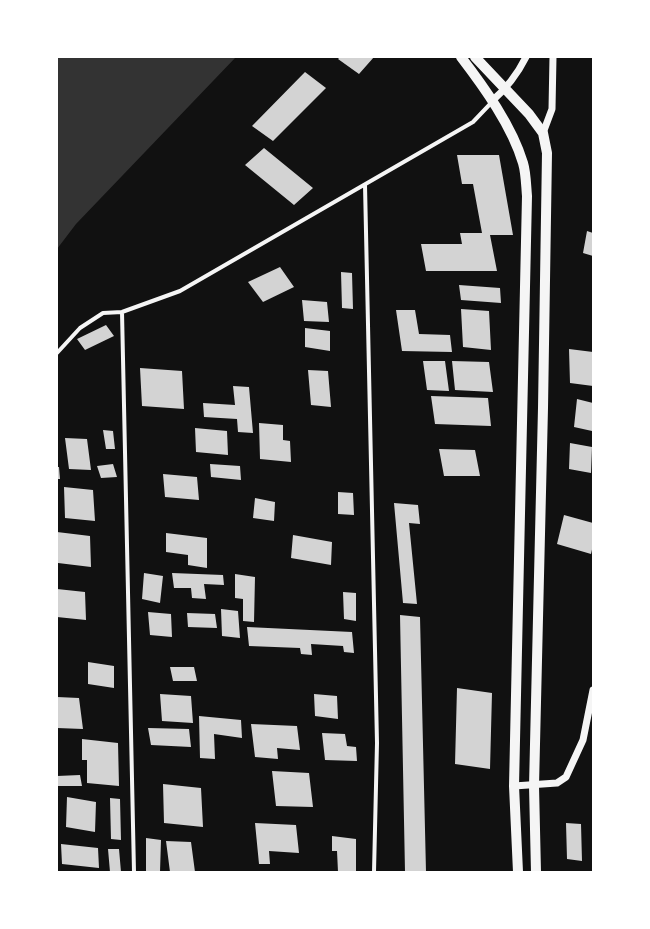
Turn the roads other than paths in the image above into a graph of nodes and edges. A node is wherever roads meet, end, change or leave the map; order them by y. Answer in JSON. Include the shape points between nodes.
{"nodes":[{"id":1,"x":461,"y":57,"type":"edge"},
{"id":2,"x":475,"y":57,"type":"edge"},
{"id":3,"x":526,"y":57,"type":"edge"},
{"id":4,"x":553,"y":57,"type":"edge"},
{"id":5,"x":506,"y":89,"type":"junction"},
{"id":6,"x":492,"y":101,"type":"junction"},
{"id":7,"x":543,"y":133,"type":"junction"},
{"id":8,"x":365,"y":185,"type":"junction"},
{"id":9,"x":122,"y":312,"type":"junction"},
{"id":10,"x":57,"y":353,"type":"edge"},
{"id":11,"x":593,"y":690,"type":"edge"},
{"id":12,"x":514,"y":786,"type":"junction"},
{"id":13,"x":534,"y":786,"type":"junction"},
{"id":14,"x":134,"y":872,"type":"edge"},
{"id":15,"x":374,"y":872,"type":"edge"},
{"id":16,"x":518,"y":872,"type":"edge"},
{"id":17,"x":536,"y":872,"type":"edge"}],
"edges":[{"from":1,"to":6,"type":"main road"},
{"from":2,"to":5,"type":"main road"},
{"from":3,"to":5,"type":"street"},
{"from":4,"to":7,"type":"street","via":[[552,109]]},
{"from":5,"to":6,"type":"street"},
{"from":5,"to":7,"type":"main road","via":[[530,114]]},
{"from":6,"to":8,"type":"street","via":[[472,122]]},
{"from":6,"to":12,"type":"main road","via":[[523,163],[527,196]]},
{"from":7,"to":13,"type":"main road","via":[[547,153],[547,185]]},
{"from":8,"to":9,"type":"street","via":[[180,292]]},
{"from":8,"to":15,"type":"street","via":[[377,743]]},
{"from":9,"to":10,"type":"street","via":[[103,313],[80,328]]},
{"from":9,"to":14,"type":"street"},
{"from":11,"to":13,"type":"street","via":[[583,740],[566,777],[557,783]]},
{"from":12,"to":13,"type":"street"},
{"from":12,"to":16,"type":"main road"},
{"from":13,"to":17,"type":"main road"}]}
